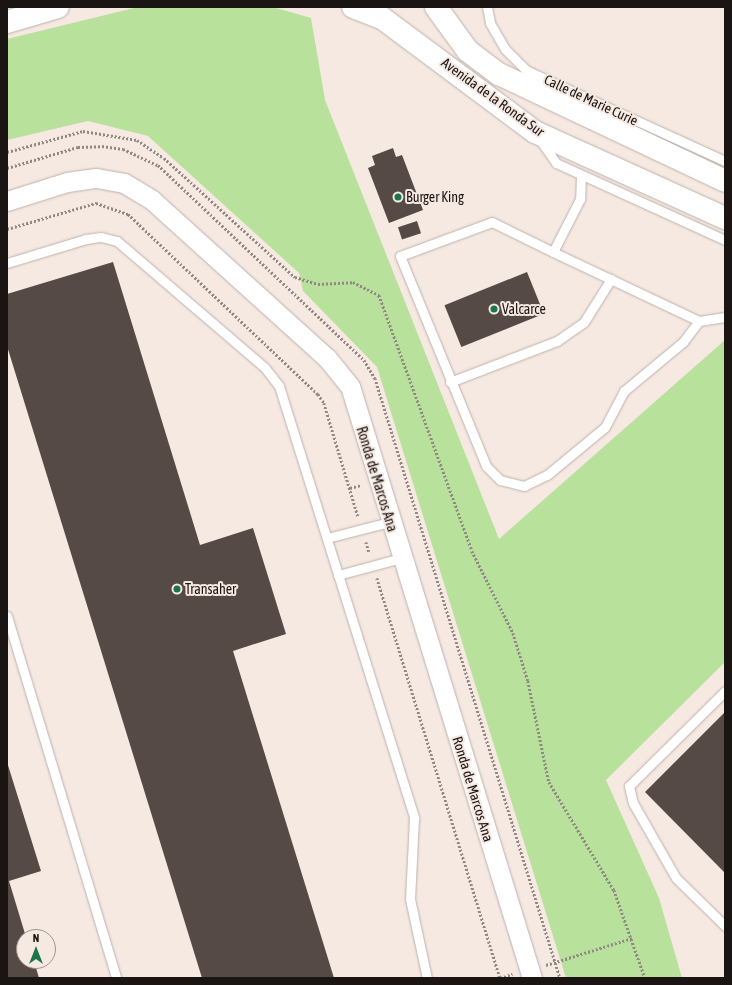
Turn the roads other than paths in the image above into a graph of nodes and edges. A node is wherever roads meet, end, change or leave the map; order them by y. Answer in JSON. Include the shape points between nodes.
{"nodes":[{"id":1,"x":58,"y":7,"type":"edge"},
{"id":2,"x":353,"y":7,"type":"edge"},
{"id":3,"x":436,"y":7,"type":"edge"},
{"id":4,"x":487,"y":7,"type":"edge"},
{"id":5,"x":7,"y":22,"type":"edge"},
{"id":6,"x":536,"y":132,"type":"junction"},
{"id":7,"x":725,"y":161,"type":"edge"},
{"id":8,"x":581,"y":176,"type":"junction"},
{"id":9,"x":725,"y":181,"type":"edge"},
{"id":10,"x":7,"y":201,"type":"edge"},
{"id":11,"x":725,"y":218,"type":"edge"},
{"id":12,"x":725,"y":240,"type":"edge"},
{"id":13,"x":553,"y":252,"type":"junction"},
{"id":14,"x":7,"y":263,"type":"edge"},
{"id":15,"x":611,"y":280,"type":"junction"},
{"id":16,"x":725,"y":317,"type":"edge"},
{"id":17,"x":699,"y":321,"type":"junction"},
{"id":18,"x":450,"y":382,"type":"junction"},
{"id":19,"x":390,"y":522,"type":"junction"},
{"id":20,"x":327,"y":538,"type":"junction"},
{"id":21,"x":401,"y":558,"type":"junction"},
{"id":22,"x":338,"y":575,"type":"junction"},
{"id":23,"x":7,"y":616,"type":"edge"},
{"id":24,"x":725,"y":690,"type":"edge"},
{"id":25,"x":725,"y":926,"type":"edge"},
{"id":26,"x":116,"y":978,"type":"edge"},
{"id":27,"x":427,"y":978,"type":"edge"},
{"id":28,"x":532,"y":978,"type":"edge"}],
"edges":[{"from":1,"to":5,"type":"main road"},
{"from":2,"to":6,"type":"main road","name":"Avenida de la Ronda Sur","via":[[382,18]]},
{"from":3,"to":9,"type":"main road","name":"Avenida de la Ronda Sur","via":[[468,51],[499,74]]},
{"from":4,"to":7,"type":"lane","name":"Calle de Marie Curie","via":[[490,23],[505,48],[526,70]]},
{"from":6,"to":8,"type":"lane","via":[[545,151],[556,163]]},
{"from":6,"to":11,"type":"main road","name":"Avenida de la Ronda Sur"},
{"from":8,"to":12,"type":"lane"},
{"from":8,"to":13,"type":"lane","via":[[580,199]]},
{"from":10,"to":19,"type":"street","name":"Ronda de Marcos Ana","via":[[67,182],[96,178],[124,183],[152,200],[326,358],[350,386]]},
{"from":13,"to":15,"type":"lane"},
{"from":13,"to":18,"type":"lane","via":[[492,222],[400,256]]},
{"from":14,"to":20,"type":"lane","via":[[86,239],[101,237],[117,241],[265,368],[279,386]]},
{"from":15,"to":17,"type":"lane"},
{"from":15,"to":18,"type":"lane","via":[[584,322],[557,340]]},
{"from":16,"to":17,"type":"lane"},
{"from":17,"to":18,"type":"lane","via":[[683,342],[624,391],[605,426],[546,475],[524,486],[500,480],[486,466]]},
{"from":19,"to":20,"type":"lane"},
{"from":19,"to":21,"type":"street","name":"Ronda de Marcos Ana"},
{"from":20,"to":22,"type":"lane"},
{"from":21,"to":22,"type":"lane"},
{"from":21,"to":28,"type":"street","name":"Ronda de Marcos Ana"},
{"from":22,"to":27,"type":"lane","via":[[414,818],[410,899]]},
{"from":23,"to":26,"type":"lane"},
{"from":24,"to":25,"type":"lane","via":[[629,786],[633,803],[676,878]]}]}
